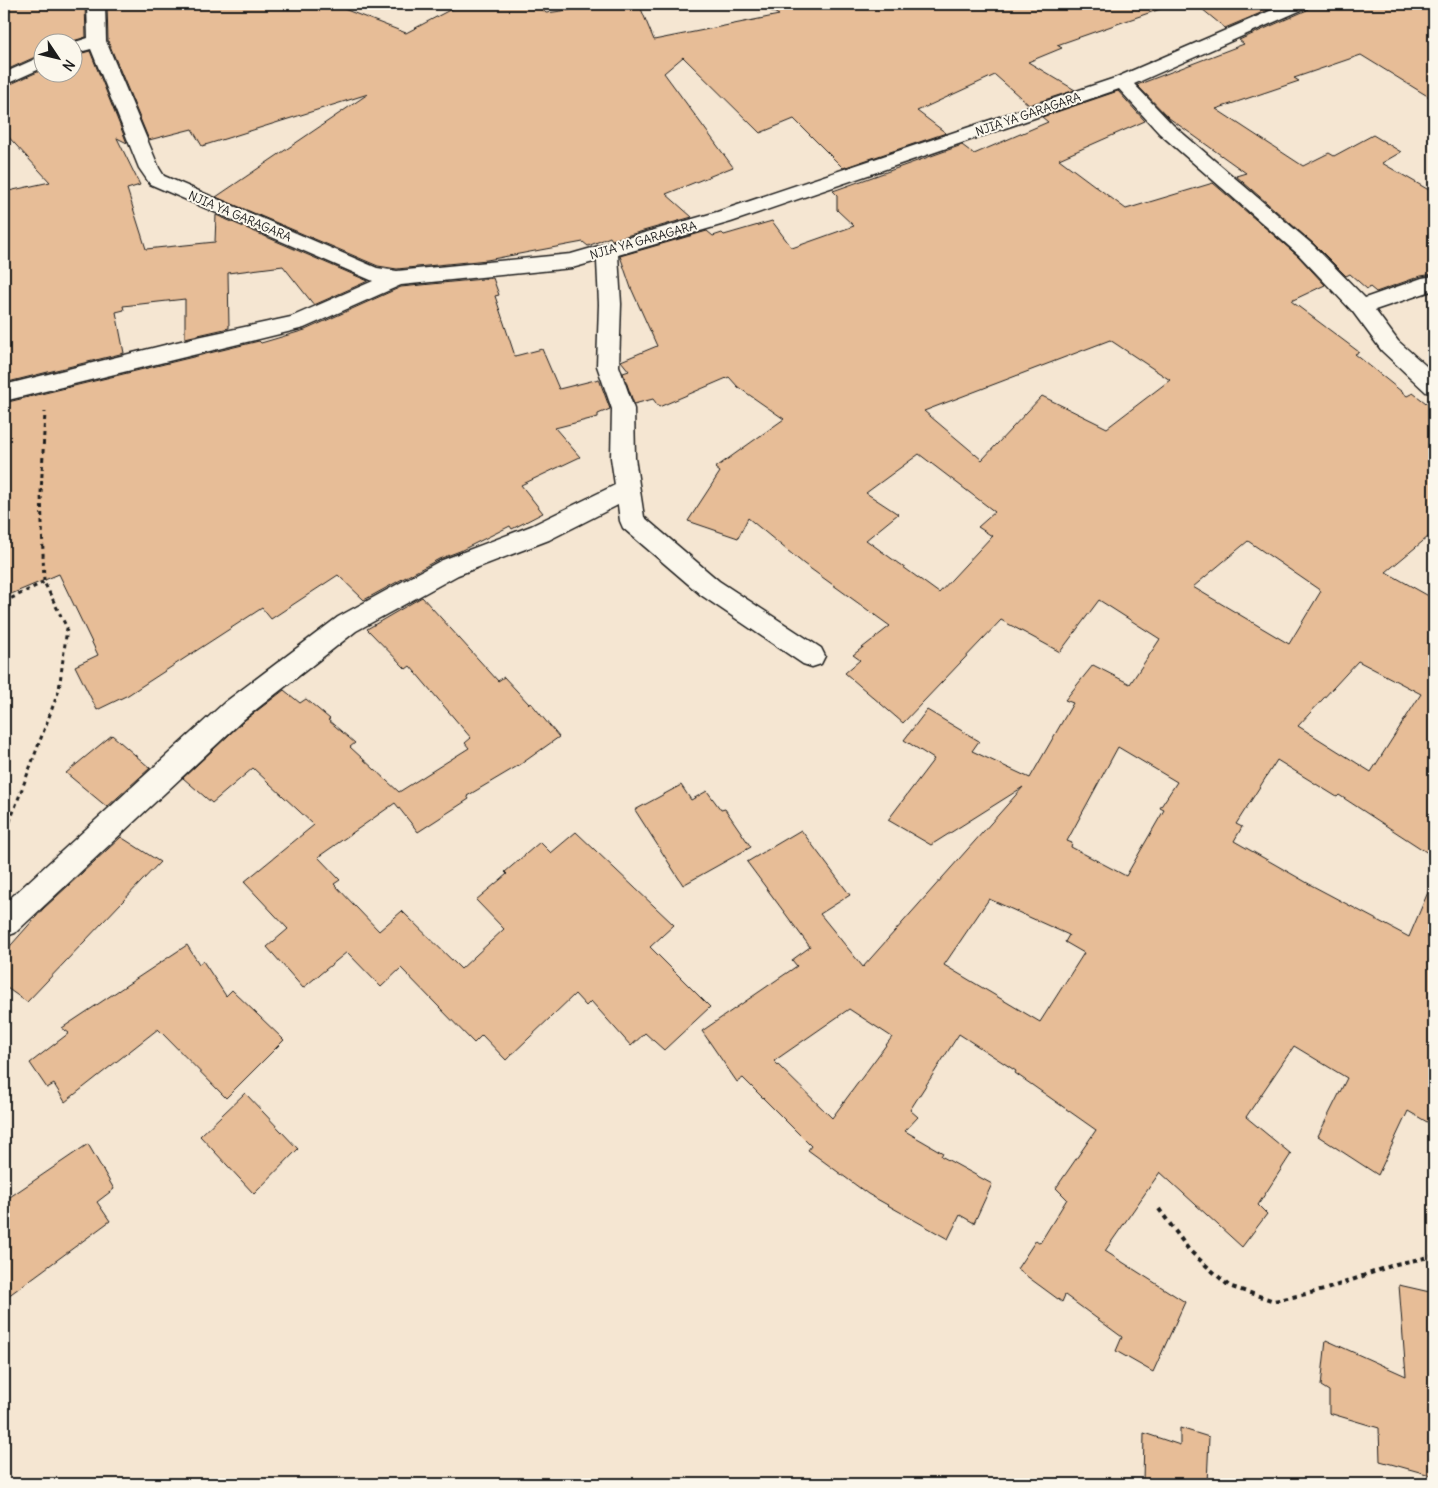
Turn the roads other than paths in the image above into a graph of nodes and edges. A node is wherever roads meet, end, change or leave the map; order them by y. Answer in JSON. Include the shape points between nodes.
{"nodes":[{"id":1,"x":96,"y":4,"type":"edge"},
{"id":2,"x":1300,"y":4,"type":"edge"},
{"id":3,"x":97,"y":41,"type":"junction"},
{"id":4,"x":82,"y":46,"type":"edge"},
{"id":5,"x":32,"y":66,"type":"edge"},
{"id":6,"x":4,"y":80,"type":"edge"},
{"id":7,"x":1122,"y":82,"type":"junction"},
{"id":8,"x":606,"y":251,"type":"junction"},
{"id":9,"x":397,"y":278,"type":"junction"},
{"id":10,"x":1434,"y":283,"type":"edge"},
{"id":11,"x":1361,"y":308,"type":"junction"},
{"id":12,"x":1434,"y":386,"type":"edge"},
{"id":13,"x":4,"y":393,"type":"edge"},
{"id":14,"x":627,"y":490,"type":"junction"},
{"id":15,"x":812,"y":656,"type":"dead end"},
{"id":16,"x":4,"y":923,"type":"edge"}],
"edges":[{"from":1,"to":3,"type":"street","name":"NJIA YA GARAGARA"},
{"from":2,"to":7,"type":"street","name":"NJIA YA GARAGARA"},
{"from":3,"to":4,"type":"street"},
{"from":3,"to":9,"type":"street","name":"NJIA YA GARAGARA","via":[[149,168],[157,180],[374,274]]},
{"from":5,"to":6,"type":"street"},
{"from":7,"to":8,"type":"street","name":"NJIA YA GARAGARA","via":[[724,217]]},
{"from":7,"to":11,"type":"street","via":[[1166,129],[1306,250]]},
{"from":8,"to":9,"type":"street","name":"NJIA YA GARAGARA","via":[[572,261]]},
{"from":8,"to":14,"type":"street","via":[[610,304],[608,366],[623,408]]},
{"from":9,"to":13,"type":"street","via":[[296,323]]},
{"from":10,"to":11,"type":"street"},
{"from":11,"to":12,"type":"street","via":[[1390,346]]},
{"from":14,"to":15,"type":"street","via":[[632,521],[710,588]]},
{"from":14,"to":16,"type":"street","via":[[540,532],[449,568],[347,624],[234,711]]}]}
